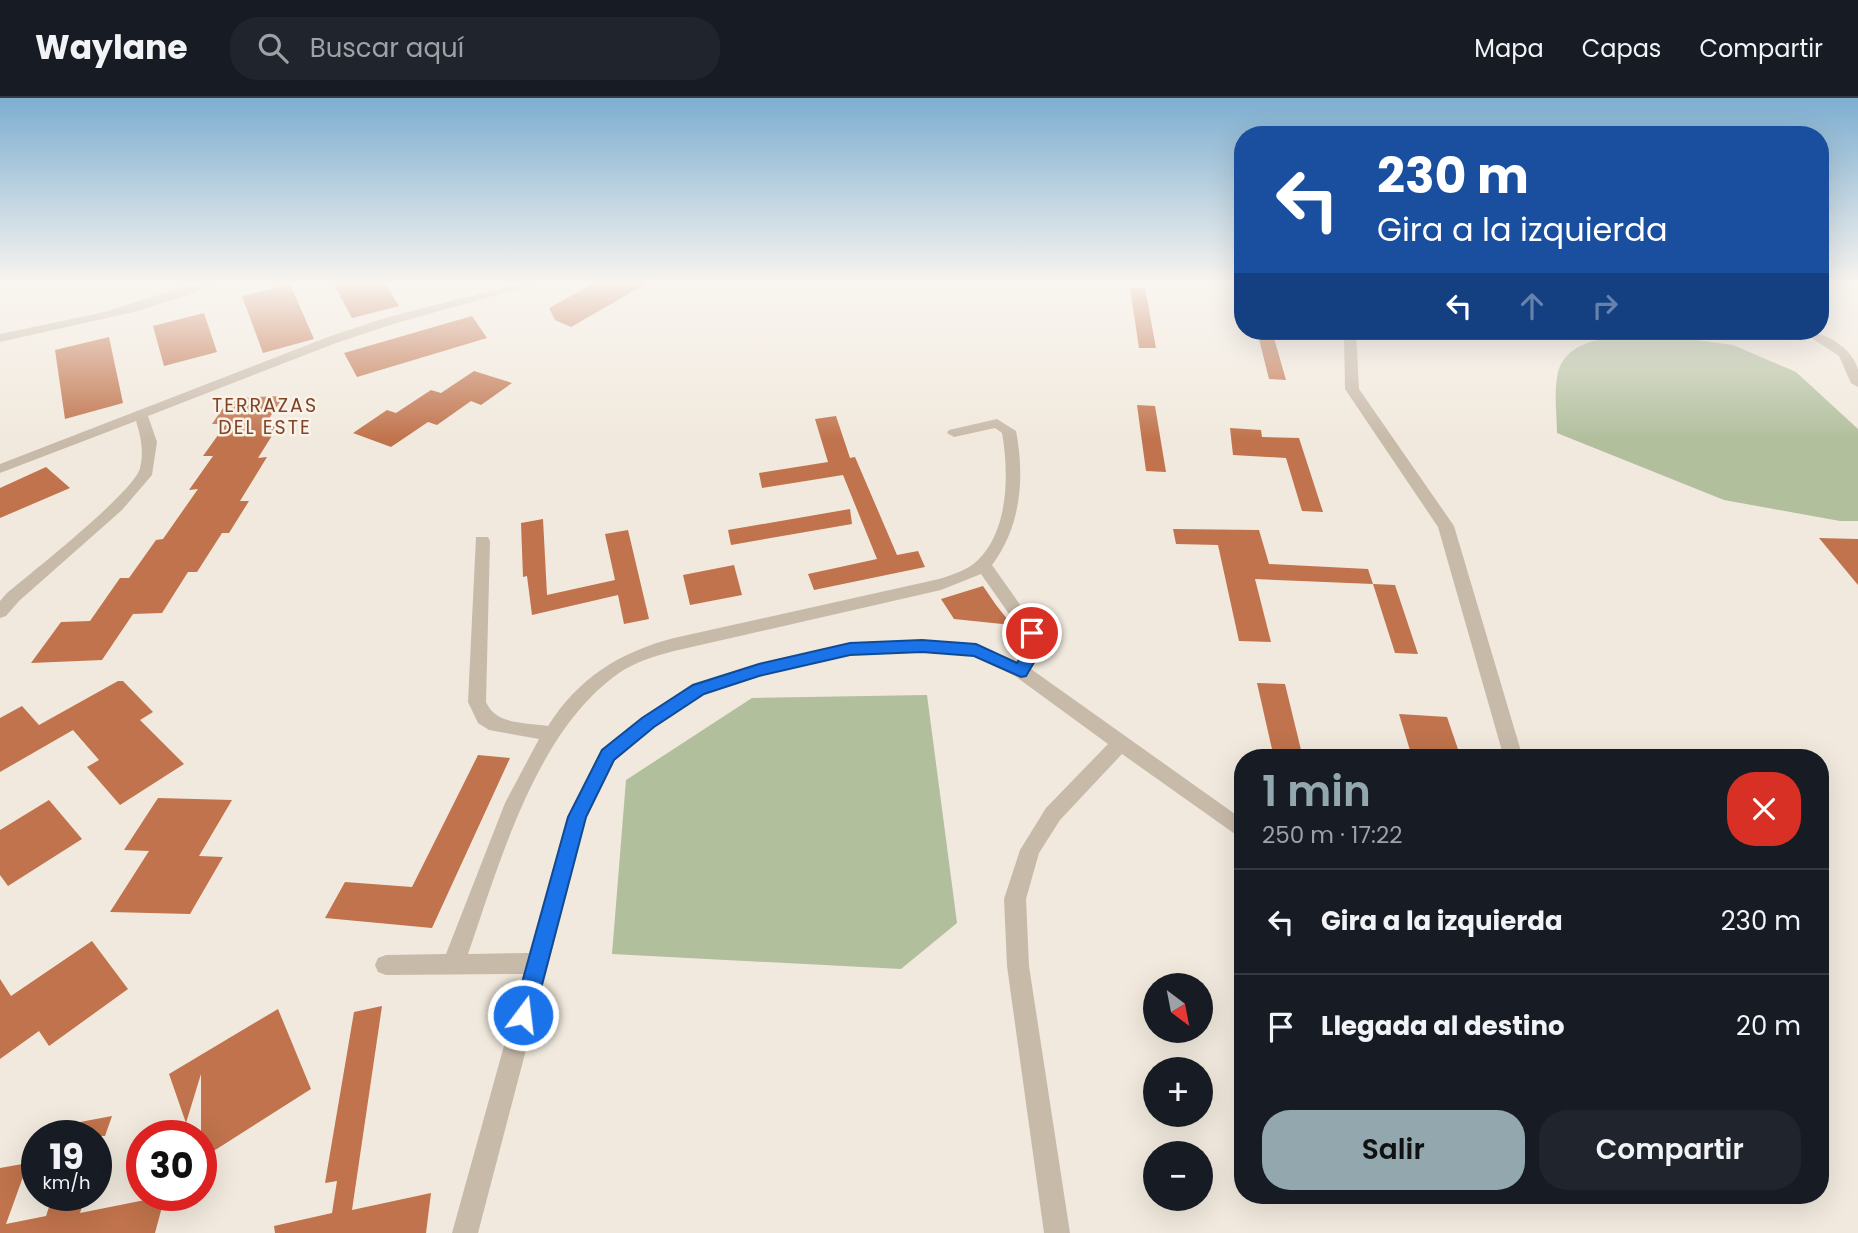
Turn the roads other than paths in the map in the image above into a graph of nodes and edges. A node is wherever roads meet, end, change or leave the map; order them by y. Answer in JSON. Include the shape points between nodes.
{"nodes":[{"id":1,"x":23,"y":334,"type":"edge"},
{"id":2,"x":349,"y":334,"type":"edge"},
{"id":3,"x":0,"y":338,"type":"edge"},
{"id":4,"x":1350,"y":340,"type":"edge"},
{"id":5,"x":1825,"y":340,"type":"edge"},
{"id":6,"x":1858,"y":383,"type":"edge"},
{"id":7,"x":140,"y":414,"type":"junction"},
{"id":8,"x":954,"y":433,"type":"dead end"},
{"id":9,"x":0,"y":469,"type":"edge"},
{"id":10,"x":482,"y":541,"type":"dead end"},
{"id":11,"x":983,"y":565,"type":"junction"},
{"id":12,"x":0,"y":612,"type":"edge"},
{"id":13,"x":1021,"y":671,"type":"junction"},
{"id":14,"x":551,"y":734,"type":"junction"},
{"id":15,"x":1121,"y":743,"type":"junction"},
{"id":16,"x":1511,"y":749,"type":"edge"},
{"id":17,"x":1234,"y":824,"type":"edge"},
{"id":18,"x":537,"y":963,"type":"junction"},
{"id":19,"x":386,"y":964,"type":"dead end"},
{"id":20,"x":453,"y":964,"type":"junction"},
{"id":21,"x":466,"y":1233,"type":"edge"},
{"id":22,"x":1058,"y":1233,"type":"edge"}],
"edges":[{"from":1,"to":3,"type":"street"},
{"from":2,"to":7,"type":"street"},
{"from":4,"to":16,"type":"street","via":[[1352,389],[1446,526]]},
{"from":5,"to":6,"type":"street","via":[[1844,354]]},
{"from":7,"to":9,"type":"street"},
{"from":7,"to":12,"type":"street","via":[[150,442],[147,472],[117,507]]},
{"from":8,"to":11,"type":"street","via":[[998,423],[1009,431],[1013,446],[1011,499],[996,551]]},
{"from":10,"to":14,"type":"street","via":[[478,702],[484,718],[496,725]]},
{"from":11,"to":13,"type":"street","via":[[1032,633],[1032,652]]},
{"from":11,"to":14,"type":"street","via":[[941,584],[636,657],[612,669],[579,699]]},
{"from":13,"to":15,"type":"street"},
{"from":13,"to":18,"type":"street","via":[[976,650],[922,646],[850,649],[698,689],[608,755],[577,817]]},
{"from":14,"to":20,"type":"street","via":[[499,839]]},
{"from":15,"to":17,"type":"street"},
{"from":15,"to":22,"type":"street","via":[[1053,814],[1030,850],[1015,899],[1018,966]]},
{"from":18,"to":20,"type":"street"},
{"from":18,"to":21,"type":"street"},
{"from":19,"to":20,"type":"street"}]}
